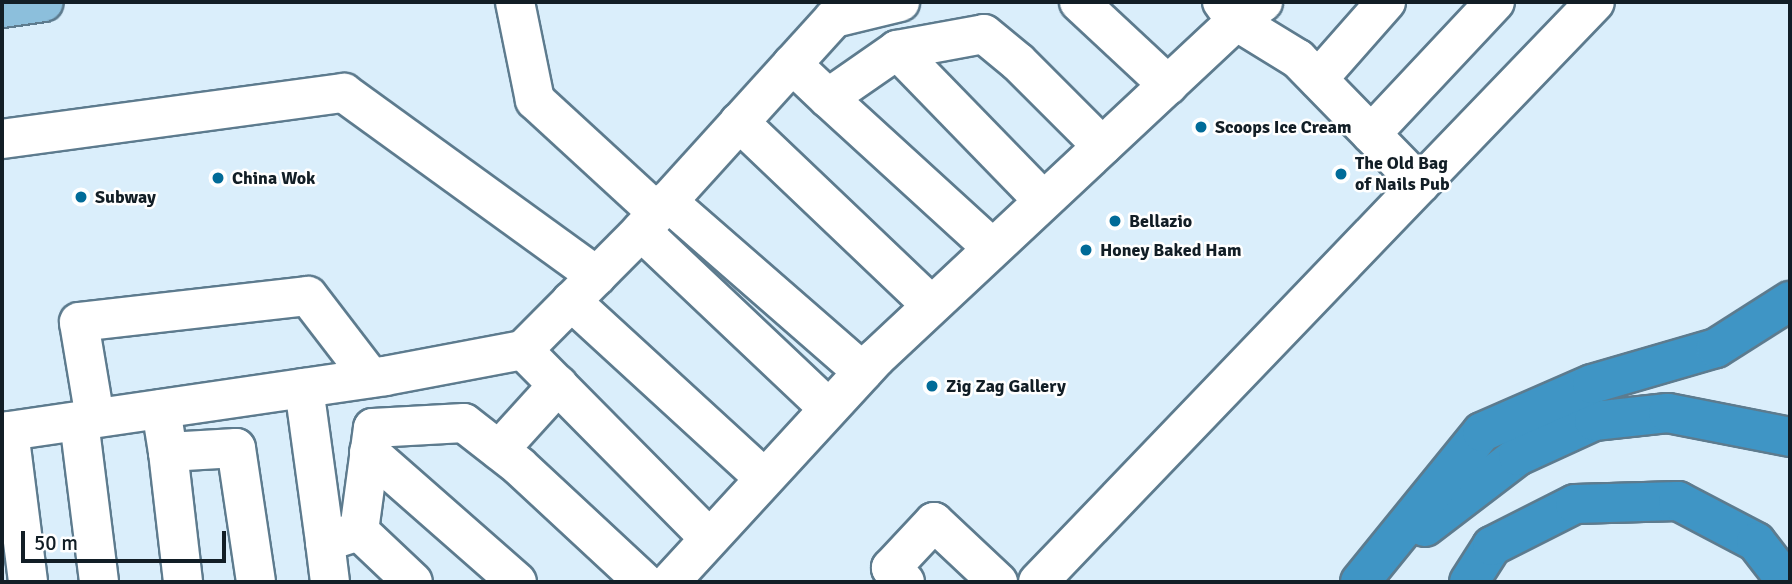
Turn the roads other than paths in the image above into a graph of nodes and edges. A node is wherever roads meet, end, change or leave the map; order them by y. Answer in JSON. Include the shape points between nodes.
{"nodes":[{"id":1,"x":44,"y":2,"type":"edge"},
{"id":2,"x":515,"y":2,"type":"edge"},
{"id":3,"x":900,"y":2,"type":"edge"},
{"id":4,"x":1079,"y":2,"type":"edge"},
{"id":5,"x":1386,"y":2,"type":"edge"},
{"id":6,"x":1495,"y":2,"type":"edge"},
{"id":7,"x":1595,"y":2,"type":"edge"},
{"id":8,"x":2,"y":8,"type":"edge"},
{"id":9,"x":1240,"y":8,"type":"edge"},
{"id":10,"x":897,"y":50,"type":"junction"},
{"id":11,"x":793,"y":64,"type":"junction"},
{"id":12,"x":1318,"y":79,"type":"junction"},
{"id":13,"x":1168,"y":85,"type":"junction"},
{"id":14,"x":828,"y":98,"type":"junction"},
{"id":15,"x":739,"y":122,"type":"junction"},
{"id":16,"x":1371,"y":134,"type":"junction"},
{"id":17,"x":2,"y":139,"type":"edge"},
{"id":18,"x":1101,"y":146,"type":"junction"},
{"id":19,"x":1420,"y":184,"type":"junction"},
{"id":20,"x":1043,"y":200,"type":"junction"},
{"id":21,"x":655,"y":215,"type":"junction"},
{"id":22,"x":991,"y":247,"type":"junction"},
{"id":23,"x":584,"y":289,"type":"junction"},
{"id":24,"x":1790,"y":301,"type":"edge"},
{"id":25,"x":931,"y":305,"type":"junction"},
{"id":26,"x":523,"y":350,"type":"junction"},
{"id":27,"x":863,"y":372,"type":"junction"},
{"id":28,"x":371,"y":378,"type":"junction"},
{"id":29,"x":558,"y":385,"type":"junction"},
{"id":30,"x":304,"y":388,"type":"junction"},
{"id":31,"x":828,"y":408,"type":"junction"},
{"id":32,"x":161,"y":409,"type":"junction"},
{"id":33,"x":87,"y":419,"type":"junction"},
{"id":34,"x":1790,"y":437,"type":"edge"},
{"id":35,"x":7,"y":450,"type":"edge"},
{"id":36,"x":499,"y":450,"type":"junction"},
{"id":37,"x":167,"y":452,"type":"junction"},
{"id":38,"x":369,"y":453,"type":"junction"},
{"id":39,"x":763,"y":477,"type":"junction"},
{"id":40,"x":342,"y":537,"type":"junction"},
{"id":41,"x":709,"y":538,"type":"junction"},
{"id":42,"x":1361,"y":581,"type":"edge"},
{"id":43,"x":28,"y":582,"type":"edge"},
{"id":44,"x":99,"y":582,"type":"edge"},
{"id":45,"x":183,"y":582,"type":"edge"},
{"id":46,"x":256,"y":582,"type":"edge"},
{"id":47,"x":330,"y":582,"type":"edge"},
{"id":48,"x":413,"y":582,"type":"edge"},
{"id":49,"x":517,"y":582,"type":"edge"},
{"id":50,"x":644,"y":582,"type":"edge"},
{"id":51,"x":670,"y":582,"type":"edge"},
{"id":52,"x":905,"y":582,"type":"edge"},
{"id":53,"x":998,"y":582,"type":"edge"},
{"id":54,"x":1038,"y":582,"type":"edge"},
{"id":55,"x":1469,"y":582,"type":"edge"},
{"id":56,"x":1787,"y":582,"type":"edge"}],
"edges":[{"from":1,"to":8,"type":"main road"},
{"from":2,"to":21,"type":"lane","via":[[534,100]]},
{"from":3,"to":11,"type":"lane","via":[[834,19]]},
{"from":4,"to":13,"type":"lane"},
{"from":5,"to":12,"type":"lane"},
{"from":6,"to":16,"type":"lane"},
{"from":7,"to":19,"type":"lane"},
{"from":9,"to":12,"type":"lane"},
{"from":9,"to":13,"type":"lane"},
{"from":10,"to":14,"type":"lane"},
{"from":10,"to":18,"type":"lane","via":[[984,34]]},
{"from":10,"to":20,"type":"lane"},
{"from":11,"to":14,"type":"lane"},
{"from":11,"to":15,"type":"lane"},
{"from":12,"to":16,"type":"lane"},
{"from":13,"to":18,"type":"lane"},
{"from":14,"to":22,"type":"lane"},
{"from":15,"to":21,"type":"lane"},
{"from":15,"to":25,"type":"lane"},
{"from":16,"to":19,"type":"lane"},
{"from":17,"to":23,"type":"lane","via":[[344,93]]},
{"from":18,"to":20,"type":"lane"},
{"from":19,"to":54,"type":"lane"},
{"from":20,"to":22,"type":"lane"},
{"from":21,"to":23,"type":"lane"},
{"from":21,"to":27,"type":"lane"},
{"from":21,"to":31,"type":"lane"},
{"from":22,"to":25,"type":"lane"},
{"from":23,"to":26,"type":"lane"},
{"from":23,"to":39,"type":"lane"},
{"from":24,"to":42,"type":"highway","via":[[1716,348],[1592,384],[1482,432]]},
{"from":25,"to":27,"type":"lane"},
{"from":26,"to":28,"type":"lane"},
{"from":26,"to":29,"type":"lane"},
{"from":27,"to":31,"type":"lane"},
{"from":28,"to":30,"type":"lane"},
{"from":28,"to":33,"type":"lane","via":[[308,296],[79,322]]},
{"from":29,"to":36,"type":"lane"},
{"from":29,"to":41,"type":"lane"},
{"from":30,"to":32,"type":"lane"},
{"from":30,"to":40,"type":"lane"},
{"from":31,"to":39,"type":"lane"},
{"from":32,"to":33,"type":"lane"},
{"from":32,"to":37,"type":"lane"},
{"from":33,"to":35,"type":"lane"},
{"from":33,"to":44,"type":"lane"},
{"from":34,"to":42,"type":"highway","via":[[1668,413],[1594,421],[1518,456]]},
{"from":35,"to":43,"type":"lane"},
{"from":36,"to":38,"type":"lane","via":[[464,423],[373,428]]},
{"from":36,"to":50,"type":"lane"},
{"from":37,"to":45,"type":"lane"},
{"from":37,"to":46,"type":"lane","via":[[236,448]]},
{"from":38,"to":40,"type":"lane"},
{"from":38,"to":49,"type":"lane"},
{"from":39,"to":41,"type":"lane"},
{"from":40,"to":47,"type":"lane"},
{"from":40,"to":48,"type":"lane"},
{"from":41,"to":51,"type":"lane"},
{"from":52,"to":53,"type":"lane","via":[[891,568],[934,523]]},
{"from":55,"to":56,"type":"highway","via":[[1492,546],[1574,504],[1678,501],[1756,542]]}]}
